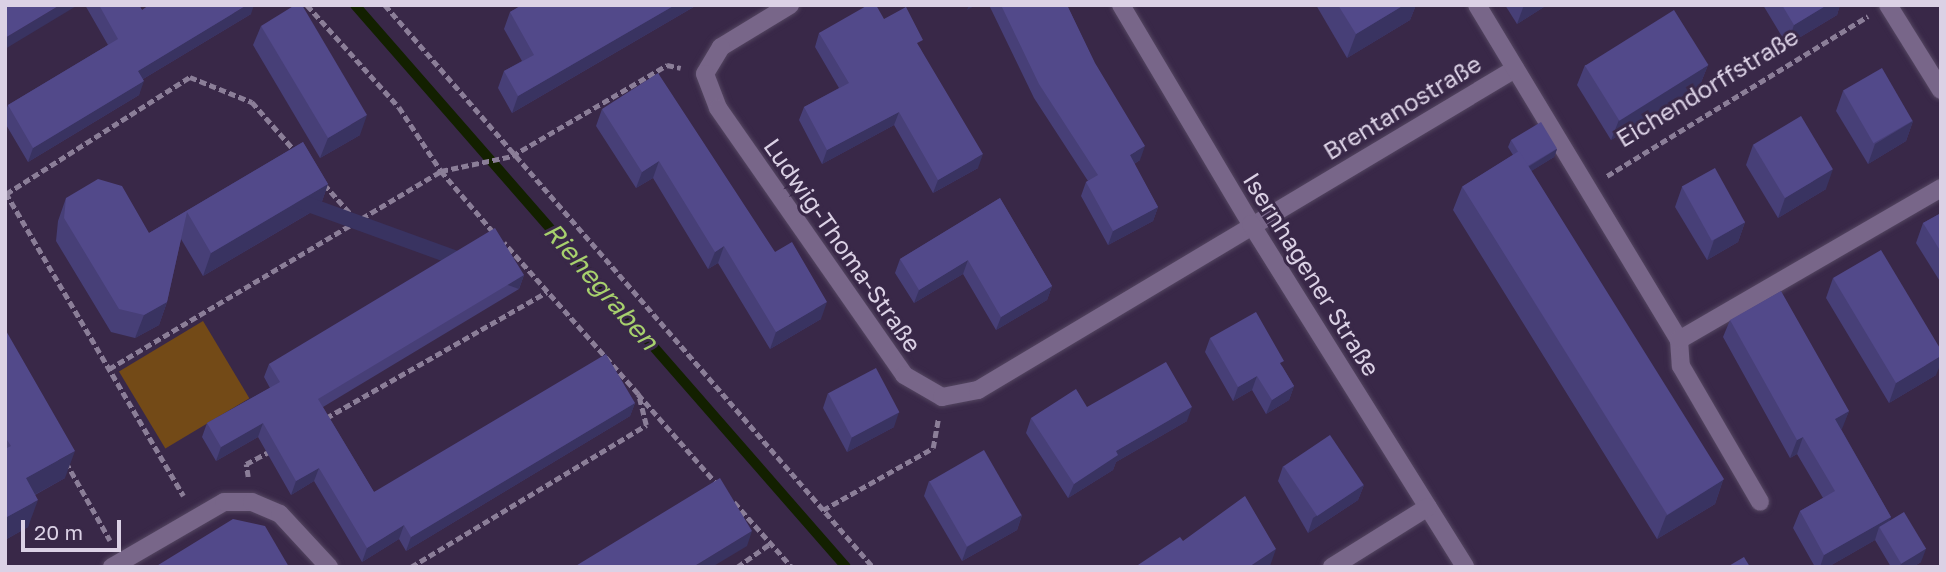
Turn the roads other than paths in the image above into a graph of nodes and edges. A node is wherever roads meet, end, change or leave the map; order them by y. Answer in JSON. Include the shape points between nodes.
{"nodes":[{"id":1,"x":790,"y":5,"type":"edge"},
{"id":2,"x":1121,"y":5,"type":"edge"},
{"id":3,"x":1477,"y":5,"type":"edge"},
{"id":4,"x":1881,"y":9,"type":"edge"},
{"id":5,"x":1515,"y":69,"type":"junction"},
{"id":6,"x":1941,"y":89,"type":"edge"},
{"id":7,"x":1941,"y":188,"type":"edge"},
{"id":8,"x":1251,"y":224,"type":"junction"},
{"id":9,"x":1679,"y":340,"type":"junction"},
{"id":10,"x":1760,"y":502,"type":"dead end"},
{"id":11,"x":1428,"y":507,"type":"junction"},
{"id":12,"x":117,"y":564,"type":"edge"},
{"id":13,"x":329,"y":567,"type":"edge"},
{"id":14,"x":1332,"y":567,"type":"edge"},
{"id":15,"x":1465,"y":567,"type":"edge"}],
"edges":[{"from":1,"to":8,"type":"street","name":"Ludwig-Thoma-Straße","via":[[722,47],[705,74],[718,108],[904,375],[942,397],[978,390]]},
{"from":2,"to":8,"type":"street","name":"Isernhagener Straße"},
{"from":3,"to":5,"type":"street","name":"Brentanostraße"},
{"from":4,"to":6,"type":"street"},
{"from":5,"to":8,"type":"street","name":"Brentanostraße"},
{"from":5,"to":9,"type":"street"},
{"from":7,"to":9,"type":"street"},
{"from":8,"to":11,"type":"street","name":"Isernhagener Straße"},
{"from":9,"to":10,"type":"street","via":[[1681,366]]},
{"from":11,"to":14,"type":"street"},
{"from":11,"to":15,"type":"street","name":"Isernhagener Straße"},
{"from":12,"to":13,"type":"street","via":[[224,502],[252,502],[280,514]]}]}
